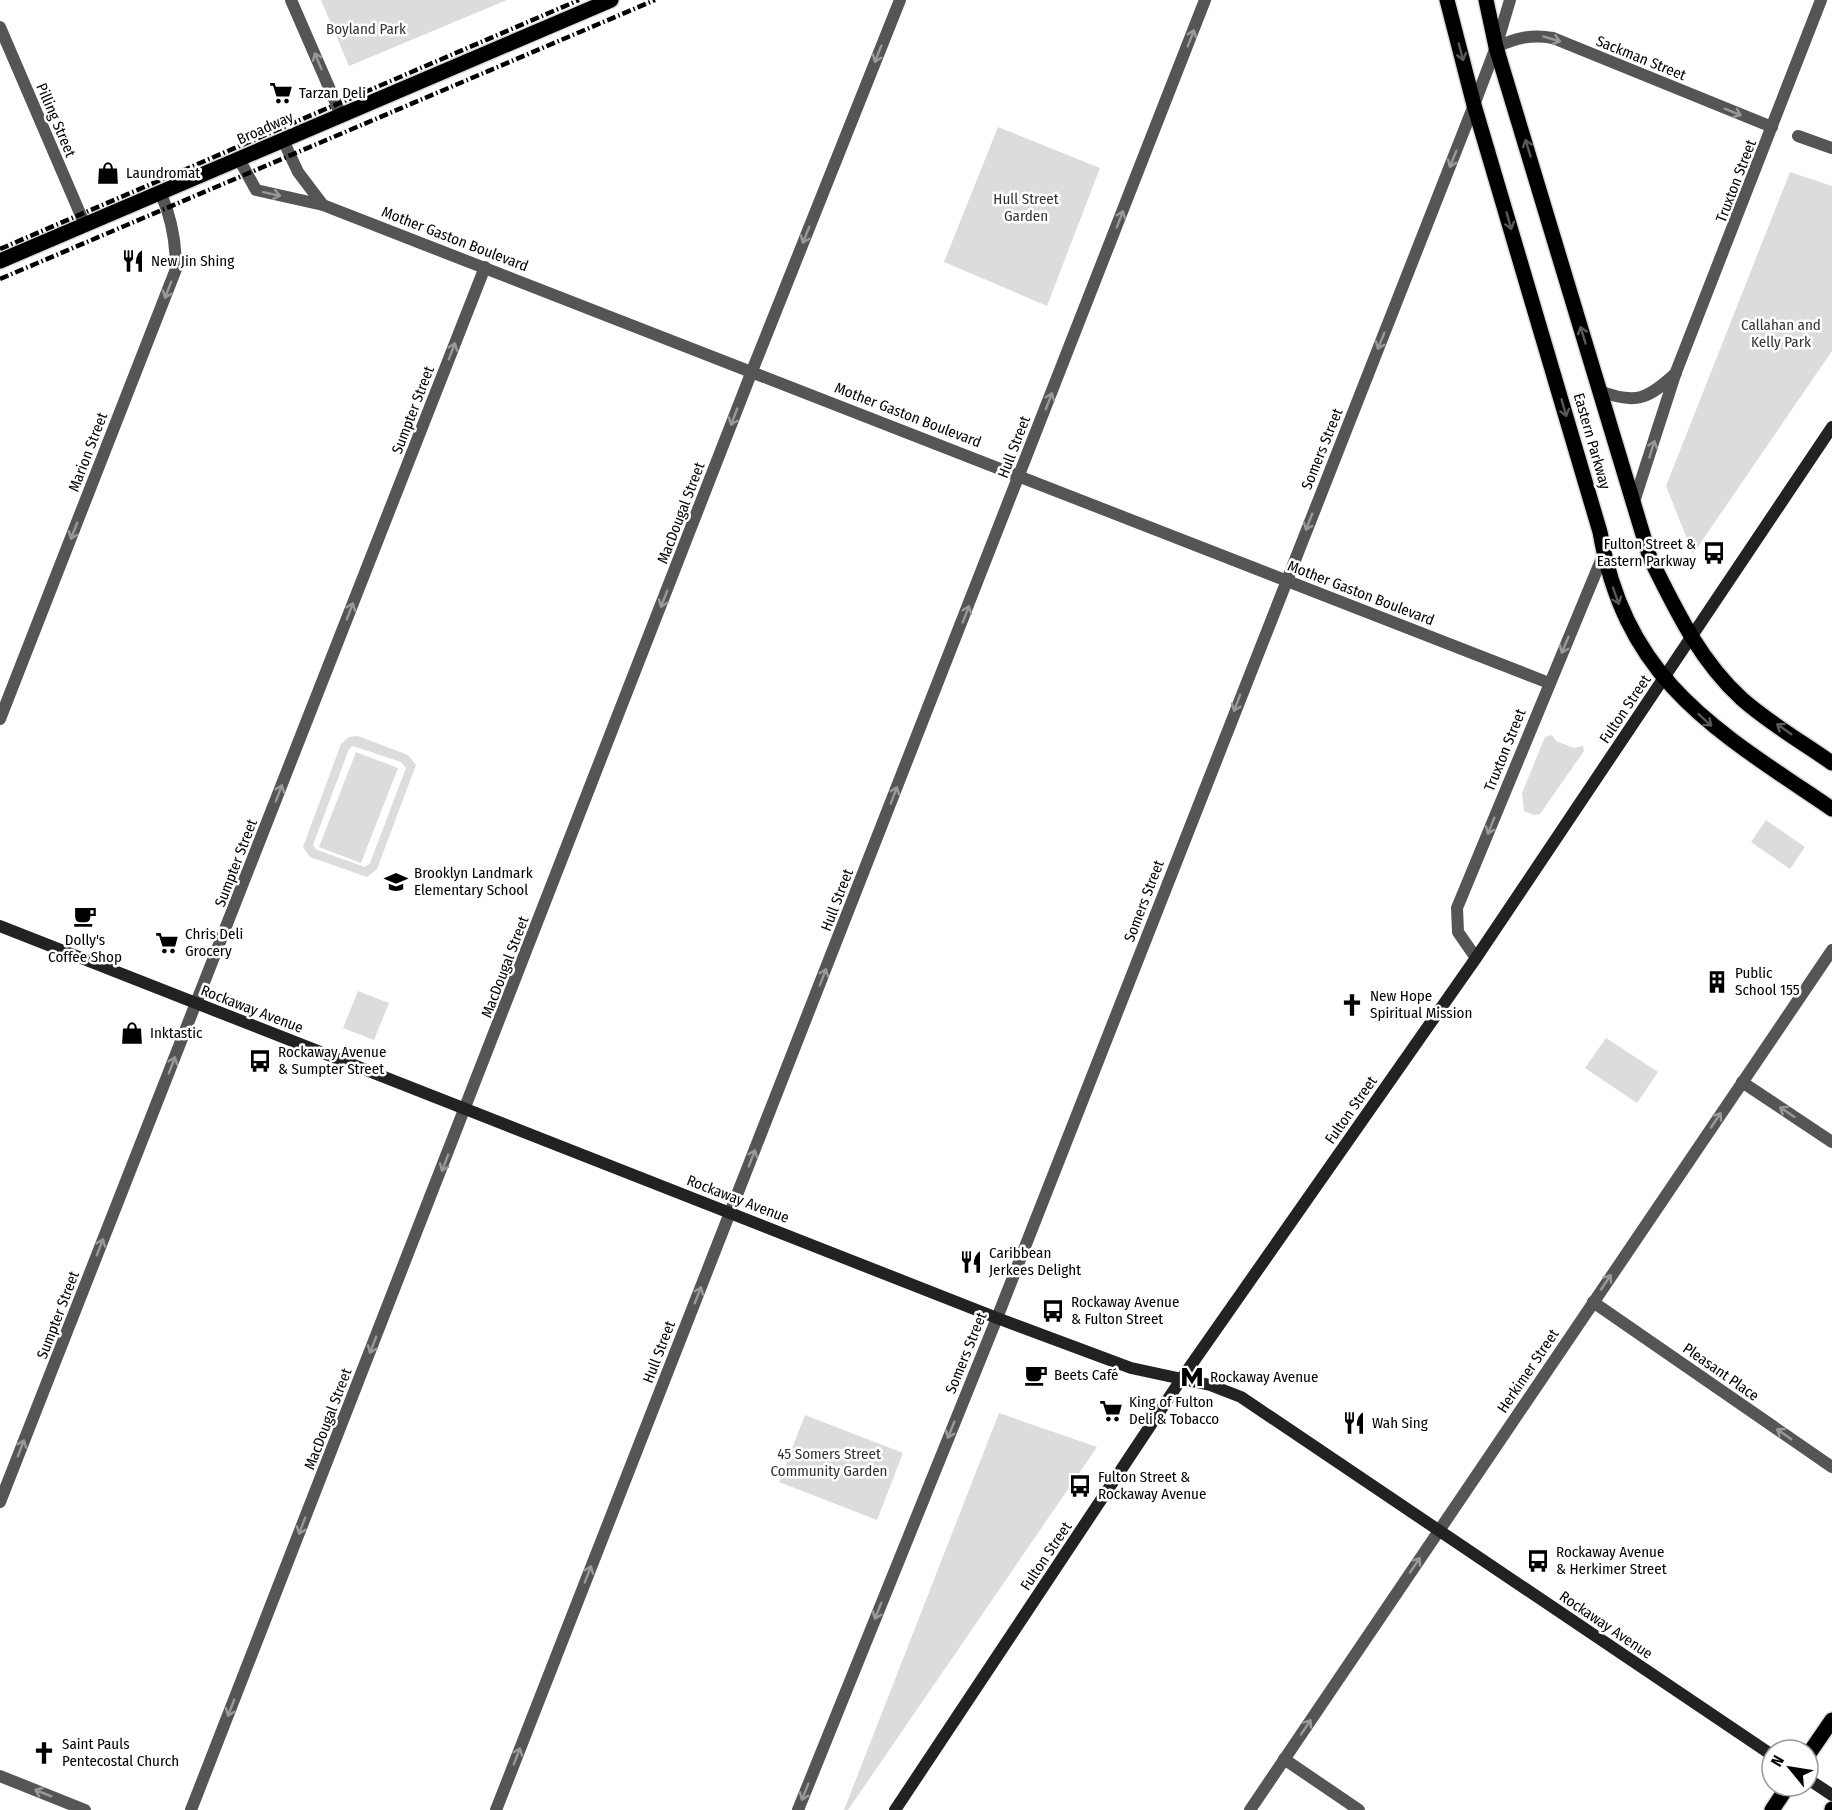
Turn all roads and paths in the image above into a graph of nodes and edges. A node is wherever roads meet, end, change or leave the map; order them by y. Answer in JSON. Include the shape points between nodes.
{"nodes":[{"id":1,"x":291,"y":0,"type":"edge"},
{"id":2,"x":611,"y":0,"type":"edge"},
{"id":3,"x":900,"y":0,"type":"edge"},
{"id":4,"x":1205,"y":0,"type":"edge"},
{"id":5,"x":1447,"y":0,"type":"edge"},
{"id":6,"x":1486,"y":0,"type":"edge"},
{"id":7,"x":1509,"y":0,"type":"edge"},
{"id":8,"x":1821,"y":0,"type":"edge"},
{"id":9,"x":592,"y":4,"type":"edge"},
{"id":10,"x":0,"y":27,"type":"edge"},
{"id":11,"x":1496,"y":46,"type":"junction"},
{"id":12,"x":1474,"y":105,"type":"junction"},
{"id":13,"x":341,"y":115,"type":"junction"},
{"id":14,"x":1772,"y":127,"type":"junction"},
{"id":15,"x":1798,"y":136,"type":"dead end"},
{"id":16,"x":283,"y":140,"type":"junction"},
{"id":17,"x":1832,"y":148,"type":"edge"},
{"id":18,"x":239,"y":159,"type":"junction"},
{"id":19,"x":161,"y":194,"type":"junction"},
{"id":20,"x":323,"y":205,"type":"junction"},
{"id":21,"x":85,"y":225,"type":"junction"},
{"id":22,"x":0,"y":261,"type":"edge"},
{"id":23,"x":485,"y":267,"type":"junction"},
{"id":24,"x":752,"y":370,"type":"junction"},
{"id":25,"x":1676,"y":372,"type":"junction"},
{"id":26,"x":1600,"y":391,"type":"junction"},
{"id":27,"x":1832,"y":428,"type":"edge"},
{"id":28,"x":1020,"y":475,"type":"junction"},
{"id":29,"x":1633,"y":505,"type":"junction"},
{"id":30,"x":1604,"y":553,"type":"junction"},
{"id":31,"x":1286,"y":580,"type":"junction"},
{"id":32,"x":1691,"y":635,"type":"junction"},
{"id":33,"x":1664,"y":678,"type":"junction"},
{"id":34,"x":1549,"y":683,"type":"junction"},
{"id":35,"x":0,"y":718,"type":"edge"},
{"id":36,"x":1832,"y":763,"type":"edge"},
{"id":37,"x":1832,"y":808,"type":"edge"},
{"id":38,"x":0,"y":926,"type":"edge"},
{"id":39,"x":1832,"y":950,"type":"edge"},
{"id":40,"x":1476,"y":958,"type":"junction"},
{"id":41,"x":196,"y":1004,"type":"junction"},
{"id":42,"x":1742,"y":1082,"type":"junction"},
{"id":43,"x":466,"y":1109,"type":"junction"},
{"id":44,"x":1832,"y":1142,"type":"edge"},
{"id":45,"x":730,"y":1212,"type":"junction"},
{"id":46,"x":1593,"y":1302,"type":"junction"},
{"id":47,"x":997,"y":1318,"type":"junction"},
{"id":48,"x":1182,"y":1378,"type":"junction"},
{"id":49,"x":1832,"y":1467,"type":"edge"},
{"id":50,"x":0,"y":1502,"type":"edge"},
{"id":51,"x":1438,"y":1530,"type":"junction"},
{"id":52,"x":1832,"y":1720,"type":"edge"},
{"id":53,"x":1820,"y":1738,"type":"edge"},
{"id":54,"x":1760,"y":1747,"type":"edge"},
{"id":55,"x":1284,"y":1759,"type":"junction"},
{"id":56,"x":0,"y":1776,"type":"edge"},
{"id":57,"x":86,"y":1810,"type":"edge"},
{"id":58,"x":191,"y":1810,"type":"edge"},
{"id":59,"x":496,"y":1810,"type":"edge"},
{"id":60,"x":798,"y":1810,"type":"edge"},
{"id":61,"x":895,"y":1810,"type":"edge"},
{"id":62,"x":1250,"y":1810,"type":"edge"},
{"id":63,"x":1359,"y":1810,"type":"edge"}],
"edges":[{"from":13,"to":1,"type":"street","one_way":true},
{"from":2,"to":9,"type":"main road","name":"Broadway"},
{"from":3,"to":24,"type":"street","name":"MacDougal Street","one_way":true},
{"from":28,"to":4,"type":"street","name":"Hull Street","one_way":true},
{"from":5,"to":12,"type":"main road","name":"Eastern Parkway","one_way":true},
{"from":6,"to":11,"type":"main road","name":"Eastern Parkway"},
{"from":7,"to":11,"type":"street","name":"Somers Street"},
{"from":8,"to":14,"type":"street","name":"Truxton Street"},
{"from":9,"to":13,"type":"main road","name":"Broadway"},
{"from":10,"to":21,"type":"street","name":"Pilling Street"},
{"from":11,"to":12,"type":"street","name":"Somers Street"},
{"from":11,"to":14,"type":"street","name":"Sackman Street","one_way":true,"via":[[1536,35],[1553,38]]},
{"from":26,"to":11,"type":"main road","name":"Eastern Parkway","one_way":true},
{"from":12,"to":30,"type":"main road","name":"Eastern Parkway","one_way":true},
{"from":12,"to":31,"type":"street","name":"Somers Street","one_way":true},
{"from":13,"to":16,"type":"main road","name":"Broadway"},
{"from":14,"to":25,"type":"street","name":"Truxton Street"},
{"from":15,"to":17,"type":"street"},
{"from":16,"to":18,"type":"main road","name":"Broadway"},
{"from":16,"to":20,"type":"street","via":[[298,172]]},
{"from":18,"to":19,"type":"main road","name":"Broadway"},
{"from":18,"to":20,"type":"street","name":"Mother Gaston Boulevard","one_way":true,"via":[[256,190]]},
{"from":19,"to":21,"type":"main road","name":"Broadway"},
{"from":19,"to":35,"type":"street","name":"Marion Street","one_way":true,"via":[[172,226],[176,269]]},
{"from":20,"to":23,"type":"street","name":"Mother Gaston Boulevard"},
{"from":21,"to":22,"type":"main road","name":"Broadway"},
{"from":23,"to":24,"type":"street","name":"Mother Gaston Boulevard"},
{"from":41,"to":23,"type":"street","name":"Sumpter Street","one_way":true},
{"from":24,"to":28,"type":"street","name":"Mother Gaston Boulevard"},
{"from":24,"to":43,"type":"street","name":"MacDougal Street","one_way":true},
{"from":25,"to":26,"type":"street","name":"Truxton Street","via":[[1650,395],[1630,400]]},
{"from":29,"to":25,"type":"street","name":"Truxton Street","one_way":true},
{"from":26,"to":29,"type":"main road","name":"Eastern Parkway"},
{"from":27,"to":32,"type":"main road","name":"Fulton Street"},
{"from":28,"to":31,"type":"street","name":"Mother Gaston Boulevard"},
{"from":45,"to":28,"type":"street","name":"Hull Street","one_way":true},
{"from":29,"to":32,"type":"main road","name":"Eastern Parkway","via":[[1650,558],[1674,610]]},
{"from":30,"to":33,"type":"main road","name":"Eastern Parkway","one_way":true,"via":[[1621,611]]},
{"from":30,"to":34,"type":"street","name":"Truxton Street","one_way":true},
{"from":31,"to":34,"type":"street","name":"Mother Gaston Boulevard"},
{"from":31,"to":47,"type":"street","name":"Somers Street","one_way":true},
{"from":32,"to":33,"type":"main road","name":"Fulton Street"},
{"from":36,"to":32,"type":"main road","name":"Eastern Parkway","one_way":true,"via":[[1743,699],[1711,665]]},
{"from":33,"to":37,"type":"main road","name":"Eastern Parkway","one_way":true,"via":[[1719,731]]},
{"from":33,"to":40,"type":"main road","name":"Fulton Street"},
{"from":34,"to":40,"type":"street","name":"Truxton Street","one_way":true,"via":[[1457,908],[1458,932]]},
{"from":38,"to":41,"type":"main road","name":"Rockaway Avenue"},
{"from":39,"to":42,"type":"street","name":"Herkimer Street"},
{"from":40,"to":48,"type":"main road","name":"Fulton Street"},
{"from":41,"to":43,"type":"main road","name":"Rockaway Avenue"},
{"from":50,"to":41,"type":"street","name":"Sumpter Street","one_way":true},
{"from":44,"to":42,"type":"street","one_way":true},
{"from":46,"to":42,"type":"street","name":"Herkimer Street","one_way":true},
{"from":43,"to":45,"type":"main road","name":"Rockaway Avenue"},
{"from":43,"to":58,"type":"street","name":"MacDougal Street","one_way":true},
{"from":45,"to":47,"type":"main road","name":"Rockaway Avenue"},
{"from":59,"to":45,"type":"street","name":"Hull Street","one_way":true},
{"from":49,"to":46,"type":"street","name":"Pleasant Place","one_way":true},
{"from":46,"to":51,"type":"street","name":"Herkimer Street"},
{"from":47,"to":48,"type":"main road","name":"Rockaway Avenue","via":[[1131,1368]]},
{"from":47,"to":60,"type":"street","name":"Somers Street","one_way":true},
{"from":48,"to":51,"type":"main road","name":"Rockaway Avenue","via":[[1241,1397]]},
{"from":48,"to":61,"type":"main road","name":"Fulton Street"},
{"from":51,"to":54,"type":"main road","name":"Rockaway Avenue"},
{"from":55,"to":51,"type":"street","name":"Herkimer Street","one_way":true},
{"from":52,"to":53,"type":"main road"},
{"from":55,"to":62,"type":"street","name":"Herkimer Street"},
{"from":55,"to":63,"type":"street"},
{"from":57,"to":56,"type":"street","one_way":true}]}
